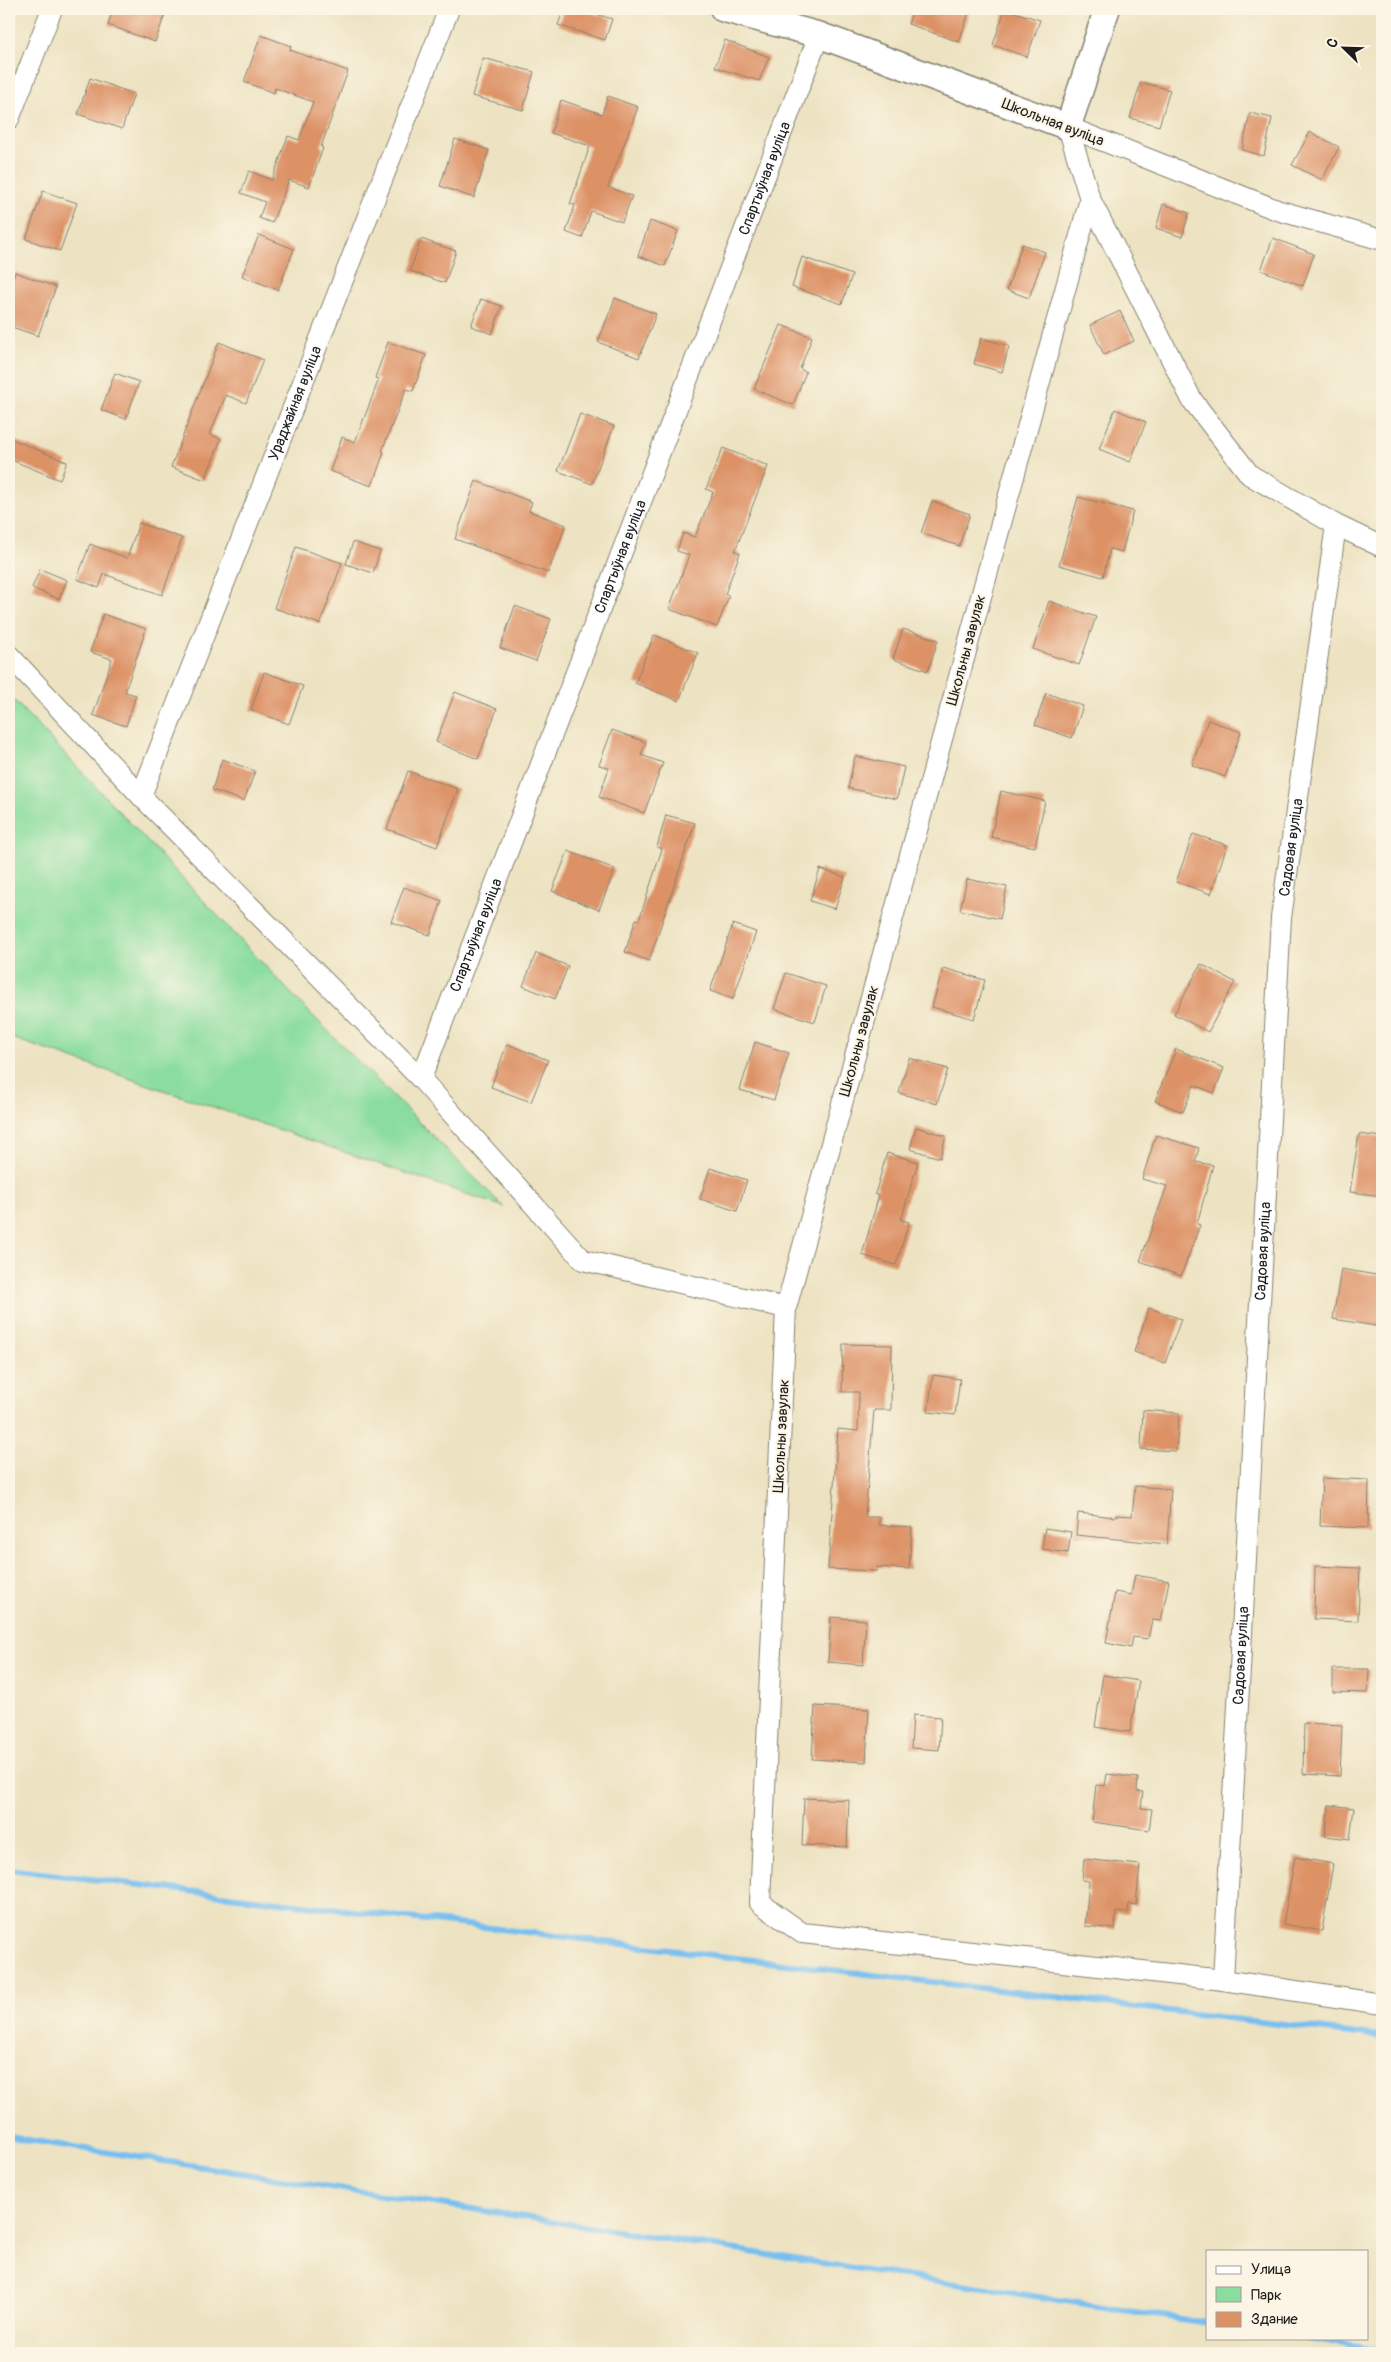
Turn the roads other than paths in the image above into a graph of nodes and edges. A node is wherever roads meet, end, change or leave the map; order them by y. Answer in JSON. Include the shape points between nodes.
{"nodes":[{"id":1,"x":52,"y":9,"type":"edge"},
{"id":2,"x":449,"y":9,"type":"edge"},
{"id":3,"x":723,"y":9,"type":"edge"},
{"id":4,"x":1107,"y":9,"type":"edge"},
{"id":5,"x":819,"y":35,"type":"junction"},
{"id":6,"x":9,"y":119,"type":"edge"},
{"id":7,"x":1068,"y":127,"type":"junction"},
{"id":8,"x":1090,"y":199,"type":"junction"},
{"id":9,"x":1382,"y":240,"type":"edge"},
{"id":10,"x":1336,"y":525,"type":"junction"},
{"id":11,"x":1382,"y":547,"type":"edge"},
{"id":12,"x":9,"y":655,"type":"edge"},
{"id":13,"x":141,"y":796,"type":"junction"},
{"id":14,"x":421,"y":1079,"type":"junction"},
{"id":15,"x":786,"y":1308,"type":"junction"},
{"id":16,"x":1223,"y":1980,"type":"junction"},
{"id":17,"x":1382,"y":2004,"type":"edge"}],
"edges":[{"from":1,"to":6,"type":"street"},
{"from":2,"to":13,"type":"street","name":"Ураджайная вуліца"},
{"from":3,"to":5,"type":"street","name":"Школьная вуліца"},
{"from":4,"to":7,"type":"street"},
{"from":5,"to":7,"type":"street","name":"Школьная вуліца"},
{"from":5,"to":14,"type":"street","name":"Спартыўная вуліца"},
{"from":7,"to":8,"type":"street"},
{"from":7,"to":9,"type":"street","name":"Школьная вуліца","via":[[1277,210]]},
{"from":8,"to":10,"type":"street","via":[[1192,400],[1250,475]]},
{"from":8,"to":15,"type":"street","name":"Школьны завулак"},
{"from":10,"to":11,"type":"street"},
{"from":10,"to":16,"type":"street","name":"Садовая вуліца","via":[[1281,918]]},
{"from":12,"to":13,"type":"street"},
{"from":13,"to":14,"type":"street"},
{"from":14,"to":15,"type":"street","via":[[584,1260]]},
{"from":15,"to":16,"type":"street","name":"Школьны завулак","via":[[760,1903],[802,1933]]},
{"from":16,"to":17,"type":"street"}]}
